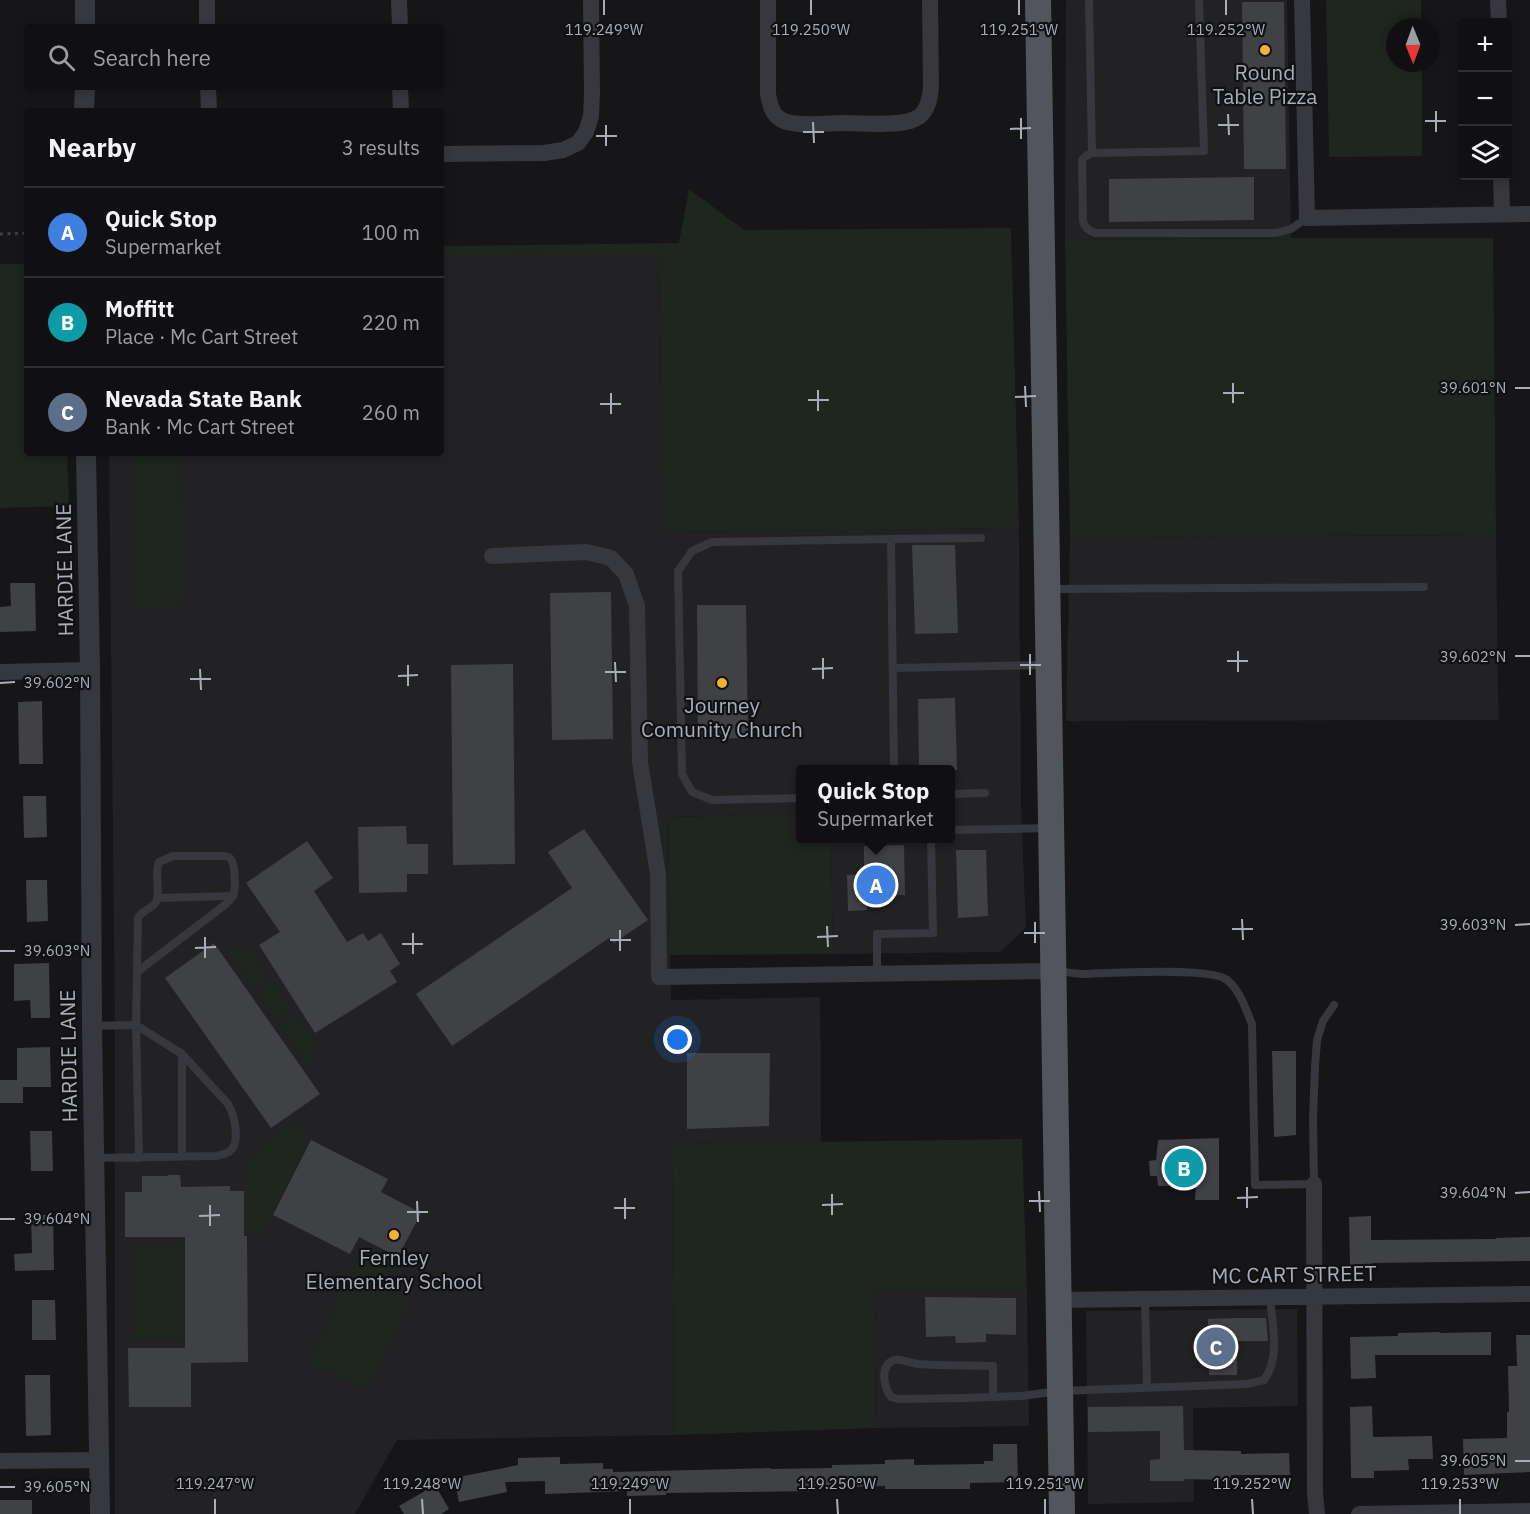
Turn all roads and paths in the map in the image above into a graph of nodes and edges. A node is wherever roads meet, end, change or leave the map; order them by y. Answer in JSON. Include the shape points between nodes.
{"nodes":[{"id":1,"x":86,"y":0,"type":"edge"},
{"id":2,"x":207,"y":0,"type":"edge"},
{"id":3,"x":399,"y":0,"type":"edge"},
{"id":4,"x":591,"y":0,"type":"edge"},
{"id":5,"x":768,"y":0,"type":"edge"},
{"id":6,"x":930,"y":0,"type":"edge"},
{"id":7,"x":1038,"y":0,"type":"edge"},
{"id":8,"x":1089,"y":0,"type":"edge"},
{"id":9,"x":1199,"y":0,"type":"edge"},
{"id":10,"x":1302,"y":0,"type":"edge"},
{"id":11,"x":1498,"y":0,"type":"edge"},
{"id":12,"x":1498,"y":18,"type":"edge"},
{"id":13,"x":85,"y":24,"type":"edge"},
{"id":14,"x":207,"y":24,"type":"edge"},
{"id":15,"x":400,"y":24,"type":"edge"},
{"id":16,"x":85,"y":90,"type":"edge"},
{"id":17,"x":208,"y":90,"type":"edge"},
{"id":18,"x":400,"y":90,"type":"edge"},
{"id":19,"x":84,"y":108,"type":"edge"},
{"id":20,"x":209,"y":108,"type":"edge"},
{"id":21,"x":401,"y":108,"type":"edge"},
{"id":22,"x":1092,"y":153,"type":"junction"},
{"id":23,"x":444,"y":154,"type":"edge"},
{"id":24,"x":1501,"y":180,"type":"edge"},
{"id":25,"x":1502,"y":214,"type":"junction"},
{"id":26,"x":1530,"y":214,"type":"edge"},
{"id":27,"x":1307,"y":218,"type":"junction"},
{"id":28,"x":24,"y":233,"type":"edge"},
{"id":29,"x":0,"y":234,"type":"edge"},
{"id":30,"x":86,"y":456,"type":"edge"},
{"id":31,"x":981,"y":538,"type":"dead end"},
{"id":32,"x":891,"y":539,"type":"junction"},
{"id":33,"x":492,"y":556,"type":"dead end"},
{"id":34,"x":1424,"y":586,"type":"dead end"},
{"id":35,"x":1047,"y":589,"type":"junction"},
{"id":36,"x":1048,"y":665,"type":"junction"},
{"id":37,"x":893,"y":668,"type":"junction"},
{"id":38,"x":90,"y":670,"type":"junction"},
{"id":39,"x":0,"y":672,"type":"edge"},
{"id":40,"x":894,"y":765,"type":"edge"},
{"id":41,"x":955,"y":794,"type":"edge"},
{"id":42,"x":985,"y":794,"type":"dead end"},
{"id":43,"x":796,"y":798,"type":"edge"},
{"id":44,"x":1051,"y":828,"type":"junction"},
{"id":45,"x":955,"y":830,"type":"edge"},
{"id":46,"x":932,"y":843,"type":"edge"},
{"id":47,"x":233,"y":896,"type":"junction"},
{"id":48,"x":157,"y":898,"type":"junction"},
{"id":49,"x":1053,"y":971,"type":"junction"},
{"id":50,"x":137,"y":972,"type":"junction"},
{"id":51,"x":877,"y":974,"type":"junction"},
{"id":52,"x":1334,"y":1005,"type":"dead end"},
{"id":53,"x":136,"y":1025,"type":"junction"},
{"id":54,"x":92,"y":1026,"type":"junction"},
{"id":55,"x":182,"y":1054,"type":"junction"},
{"id":56,"x":182,"y":1156,"type":"junction"},
{"id":57,"x":94,"y":1158,"type":"junction"},
{"id":58,"x":139,"y":1158,"type":"junction"},
{"id":59,"x":1314,"y":1184,"type":"junction"},
{"id":60,"x":1530,"y":1294,"type":"edge"},
{"id":61,"x":1270,"y":1297,"type":"junction"},
{"id":62,"x":1315,"y":1297,"type":"junction"},
{"id":63,"x":1145,"y":1299,"type":"junction"},
{"id":64,"x":1059,"y":1300,"type":"junction"},
{"id":65,"x":1147,"y":1387,"type":"junction"},
{"id":66,"x":1060,"y":1390,"type":"junction"},
{"id":67,"x":993,"y":1397,"type":"junction"},
{"id":68,"x":99,"y":1460,"type":"junction"},
{"id":69,"x":0,"y":1461,"type":"edge"},
{"id":70,"x":1530,"y":1511,"type":"edge"},
{"id":71,"x":1454,"y":1513,"type":"edge"},
{"id":72,"x":100,"y":1514,"type":"edge"},
{"id":73,"x":1062,"y":1514,"type":"edge"},
{"id":74,"x":1317,"y":1514,"type":"edge"},
{"id":75,"x":1359,"y":1514,"type":"edge"}],
"edges":[{"from":1,"to":13,"type":"street"},
{"from":2,"to":14,"type":"street"},
{"from":3,"to":15,"type":"street"},
{"from":4,"to":23,"type":"street","via":[[591,116],[578,143],[543,153]]},
{"from":5,"to":6,"type":"street","via":[[768,94],[776,115],[794,123],[894,123],[910,121],[925,111],[931,87]]},
{"from":7,"to":35,"type":"main road"},
{"from":8,"to":22,"type":"lane"},
{"from":9,"to":22,"type":"lane","via":[[1204,151]]},
{"from":10,"to":27,"type":"street"},
{"from":11,"to":12,"type":"street"},
{"from":16,"to":19,"type":"street"},
{"from":17,"to":20,"type":"street"},
{"from":18,"to":21,"type":"street"},
{"from":22,"to":27,"type":"lane","via":[[1082,160],[1083,221],[1095,233],[1276,233]]},
{"from":24,"to":25,"type":"street"},
{"from":25,"to":26,"type":"street"},
{"from":25,"to":27,"type":"street"},
{"from":28,"to":29,"type":"path"},
{"from":30,"to":38,"type":"street","name":"HARDIE LANE"},
{"from":31,"to":32,"type":"lane"},
{"from":32,"to":37,"type":"lane"},
{"from":32,"to":43,"type":"lane","via":[[711,542],[692,551],[678,571],[682,774],[692,792],[712,800]]},
{"from":33,"to":51,"type":"street","via":[[587,552],[610,558],[626,574],[637,606],[640,762],[658,874],[659,977]]},
{"from":34,"to":35,"type":"lane"},
{"from":35,"to":36,"type":"main road"},
{"from":36,"to":37,"type":"lane"},
{"from":36,"to":44,"type":"main road"},
{"from":37,"to":40,"type":"lane"},
{"from":38,"to":39,"type":"street"},
{"from":38,"to":54,"type":"street","name":"HARDIE LANE"},
{"from":41,"to":42,"type":"lane"},
{"from":44,"to":45,"type":"lane"},
{"from":44,"to":49,"type":"main road"},
{"from":46,"to":51,"type":"lane","via":[[933,933],[877,934]]},
{"from":47,"to":48,"type":"lane"},
{"from":47,"to":48,"type":"lane","via":[[234,869],[229,857],[172,856],[157,867]]},
{"from":47,"to":50,"type":"lane"},
{"from":48,"to":50,"type":"lane","via":[[138,918]]},
{"from":49,"to":51,"type":"street"},
{"from":49,"to":59,"type":"lane","via":[[1201,973],[1226,980],[1243,1000],[1251,1024],[1254,1185]]},
{"from":49,"to":64,"type":"main road"},
{"from":50,"to":53,"type":"lane"},
{"from":52,"to":59,"type":"lane","via":[[1317,1040]]},
{"from":53,"to":54,"type":"lane"},
{"from":53,"to":55,"type":"lane"},
{"from":53,"to":58,"type":"lane"},
{"from":54,"to":57,"type":"street","name":"HARDIE LANE"},
{"from":55,"to":56,"type":"lane"},
{"from":55,"to":56,"type":"lane","via":[[228,1104],[236,1137],[235,1145],[225,1154]]},
{"from":56,"to":58,"type":"lane"},
{"from":57,"to":58,"type":"lane"},
{"from":57,"to":68,"type":"street","name":"HARDIE LANE"},
{"from":59,"to":62,"type":"street"},
{"from":60,"to":62,"type":"street","name":"MC CART STREET"},
{"from":61,"to":62,"type":"street","name":"MC CART STREET"},
{"from":61,"to":63,"type":"street","name":"MC CART STREET"},
{"from":61,"to":65,"type":"lane","via":[[1274,1356],[1264,1380]]},
{"from":62,"to":74,"type":"street"},
{"from":63,"to":64,"type":"street","name":"MC CART STREET"},
{"from":63,"to":65,"type":"lane"},
{"from":64,"to":66,"type":"main road"},
{"from":65,"to":66,"type":"lane"},
{"from":66,"to":67,"type":"lane"},
{"from":66,"to":73,"type":"main road"},
{"from":67,"to":67,"type":"lane","via":[[898,1399],[887,1391],[884,1375],[894,1360],[993,1366]]},
{"from":68,"to":69,"type":"street"},
{"from":68,"to":72,"type":"street","name":"HARDIE LANE"},
{"from":70,"to":71,"type":"street"},
{"from":71,"to":75,"type":"street"}]}
